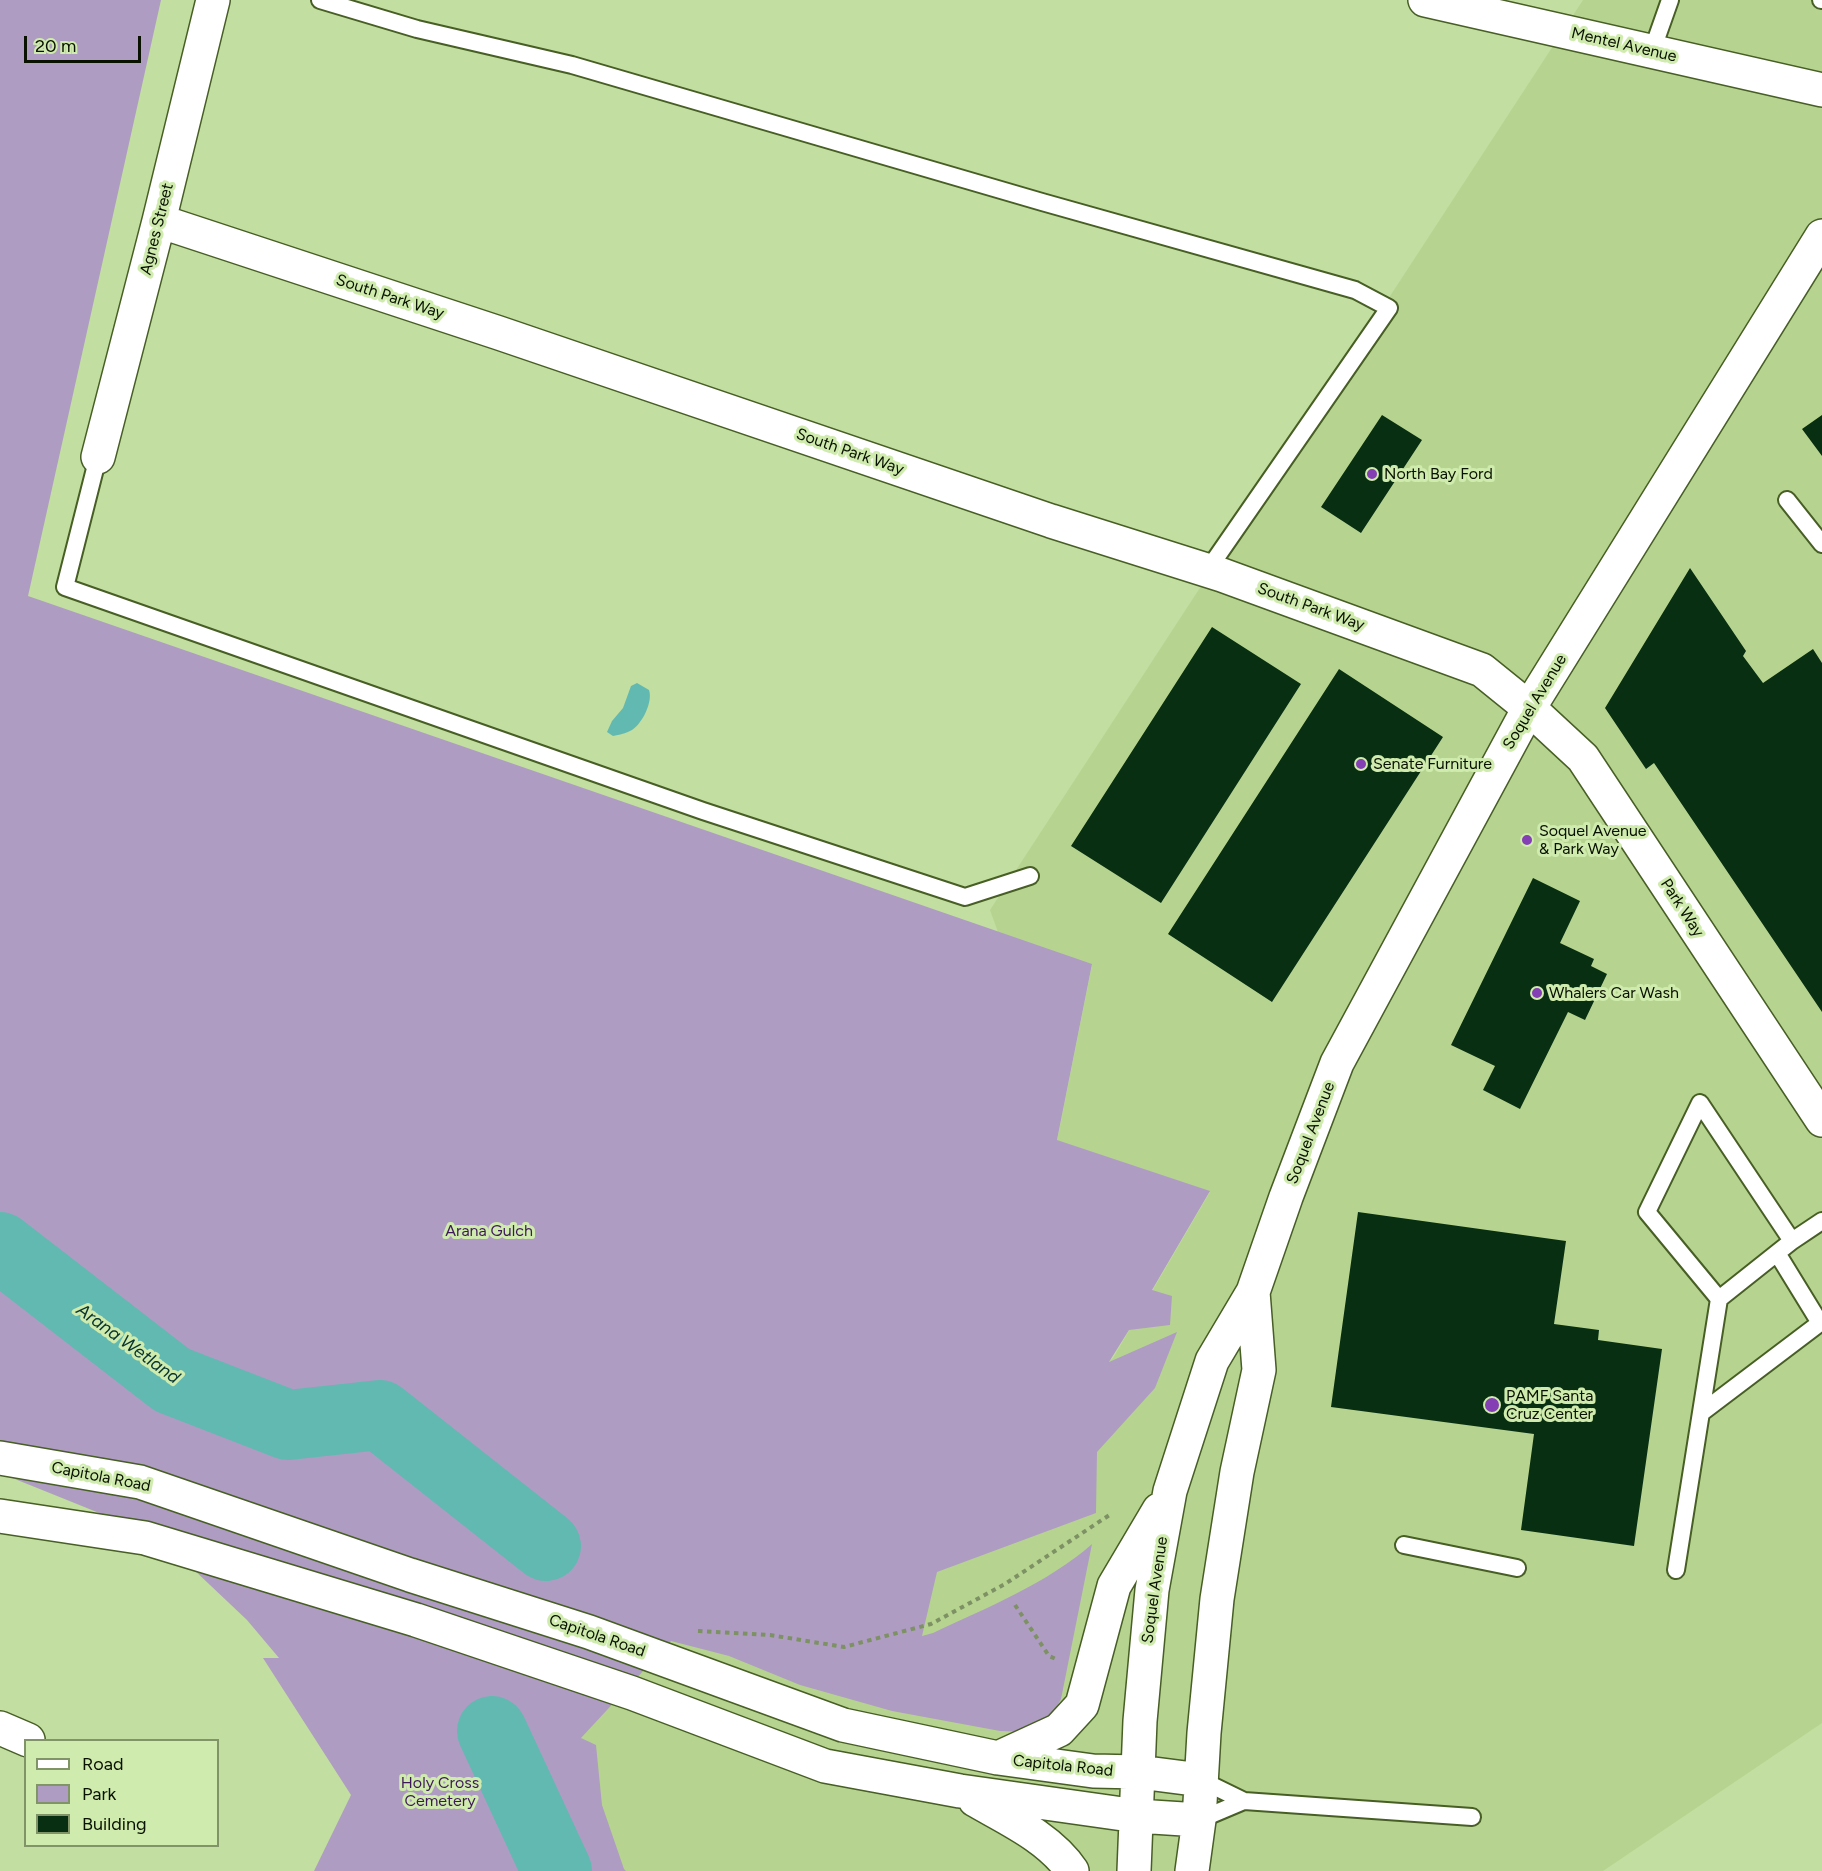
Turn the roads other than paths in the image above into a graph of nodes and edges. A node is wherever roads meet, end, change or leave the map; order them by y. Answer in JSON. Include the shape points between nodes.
{"nodes":[{"id":1,"x":213,"y":0,"type":"edge"},
{"id":2,"x":320,"y":0,"type":"edge"},
{"id":3,"x":1425,"y":0,"type":"edge"},
{"id":4,"x":1670,"y":0,"type":"edge"},
{"id":5,"x":1652,"y":51,"type":"junction"},
{"id":6,"x":1821,"y":84,"type":"edge"},
{"id":7,"x":159,"y":221,"type":"junction"},
{"id":8,"x":1822,"y":236,"type":"edge"},
{"id":9,"x":98,"y":457,"type":"joint"},
{"id":10,"x":1787,"y":500,"type":"dead end"},
{"id":11,"x":1822,"y":544,"type":"edge"},
{"id":12,"x":1207,"y":571,"type":"junction"},
{"id":13,"x":1529,"y":708,"type":"junction"},
{"id":14,"x":1030,"y":876,"type":"dead end"},
{"id":15,"x":1822,"y":1120,"type":"edge"},
{"id":16,"x":1822,"y":1221,"type":"edge"},
{"id":17,"x":1792,"y":1241,"type":"junction"},
{"id":18,"x":1777,"y":1253,"type":"junction"},
{"id":19,"x":1253,"y":1292,"type":"junction"},
{"id":20,"x":1719,"y":1299,"type":"junction"},
{"id":21,"x":1701,"y":1413,"type":"junction"},
{"id":22,"x":0,"y":1458,"type":"edge"},
{"id":23,"x":1170,"y":1491,"type":"junction"},
{"id":24,"x":0,"y":1516,"type":"edge"},
{"id":25,"x":1404,"y":1545,"type":"dead end"},
{"id":26,"x":1517,"y":1568,"type":"dead end"},
{"id":27,"x":1676,"y":1570,"type":"dead end"},
{"id":28,"x":0,"y":1728,"type":"edge"},
{"id":29,"x":26,"y":1739,"type":"edge"},
{"id":30,"x":998,"y":1758,"type":"junction"},
{"id":31,"x":1139,"y":1772,"type":"junction"},
{"id":32,"x":1201,"y":1780,"type":"junction"},
{"id":33,"x":960,"y":1791,"type":"junction"},
{"id":34,"x":1244,"y":1801,"type":"junction"},
{"id":35,"x":1137,"y":1816,"type":"junction"},
{"id":36,"x":1472,"y":1817,"type":"dead end"},
{"id":37,"x":1198,"y":1820,"type":"junction"},
{"id":38,"x":1072,"y":1871,"type":"edge"},
{"id":39,"x":1134,"y":1871,"type":"edge"},
{"id":40,"x":1192,"y":1871,"type":"edge"}],
"edges":[{"from":1,"to":7,"type":"main road","name":"Agnes Street"},
{"from":2,"to":12,"type":"lane","via":[[417,29],[572,65],[1355,290],[1389,308]]},
{"from":3,"to":5,"type":"main road","name":"Mentel Avenue"},
{"from":4,"to":5,"type":"lane"},
{"from":5,"to":6,"type":"main road","name":"Mentel Avenue"},
{"from":7,"to":9,"type":"main road","name":"Agnes Street"},
{"from":7,"to":12,"type":"main road","name":"South Park Way"},
{"from":8,"to":13,"type":"main road","name":"Soquel Avenue"},
{"from":9,"to":14,"type":"lane","via":[[65,587],[703,811],[965,897]]},
{"from":10,"to":11,"type":"lane"},
{"from":12,"to":13,"type":"main road","name":"South Park Way","via":[[1482,669]]},
{"from":13,"to":15,"type":"main road","name":"Park Way","via":[[1583,758]]},
{"from":13,"to":19,"type":"main road","name":"Soquel Avenue","via":[[1338,1063]]},
{"from":16,"to":17,"type":"lane"},
{"from":17,"to":18,"type":"lane"},
{"from":17,"to":20,"type":"lane","via":[[1700,1102],[1647,1212]]},
{"from":18,"to":20,"type":"lane"},
{"from":18,"to":21,"type":"lane","via":[[1820,1323]]},
{"from":19,"to":23,"type":"main road","name":"Soquel Avenue","via":[[1212,1361]]},
{"from":19,"to":32,"type":"main road","name":"Soquel Avenue","via":[[1259,1370],[1237,1472],[1217,1599]]},
{"from":20,"to":21,"type":"lane"},
{"from":21,"to":27,"type":"lane"},
{"from":22,"to":30,"type":"main road","name":"Capitola Road","via":[[140,1482],[589,1632],[843,1725]]},
{"from":23,"to":30,"type":"main road","via":[[1114,1586],[1082,1705],[1059,1730]]},
{"from":23,"to":31,"type":"main road","name":"Soquel Avenue","via":[[1152,1590]]},
{"from":24,"to":33,"type":"main road","via":[[145,1538],[428,1624],[632,1693],[825,1766]]},
{"from":25,"to":26,"type":"lane"},
{"from":28,"to":29,"type":"main road"},
{"from":30,"to":31,"type":"main road","name":"Capitola Road","via":[[1093,1771]]},
{"from":31,"to":32,"type":"main road","name":"Capitola Road"},
{"from":31,"to":35,"type":"main road","name":"Soquel Avenue"},
{"from":32,"to":34,"type":"lane"},
{"from":32,"to":37,"type":"main road","name":"Soquel Avenue"},
{"from":33,"to":35,"type":"main road"},
{"from":33,"to":38,"type":"main road","via":[[1045,1843]]},
{"from":34,"to":36,"type":"lane"},
{"from":34,"to":37,"type":"lane"},
{"from":35,"to":37,"type":"main road"},
{"from":35,"to":39,"type":"main road","name":"Soquel Avenue"},
{"from":37,"to":40,"type":"main road","name":"Soquel Avenue"}]}
